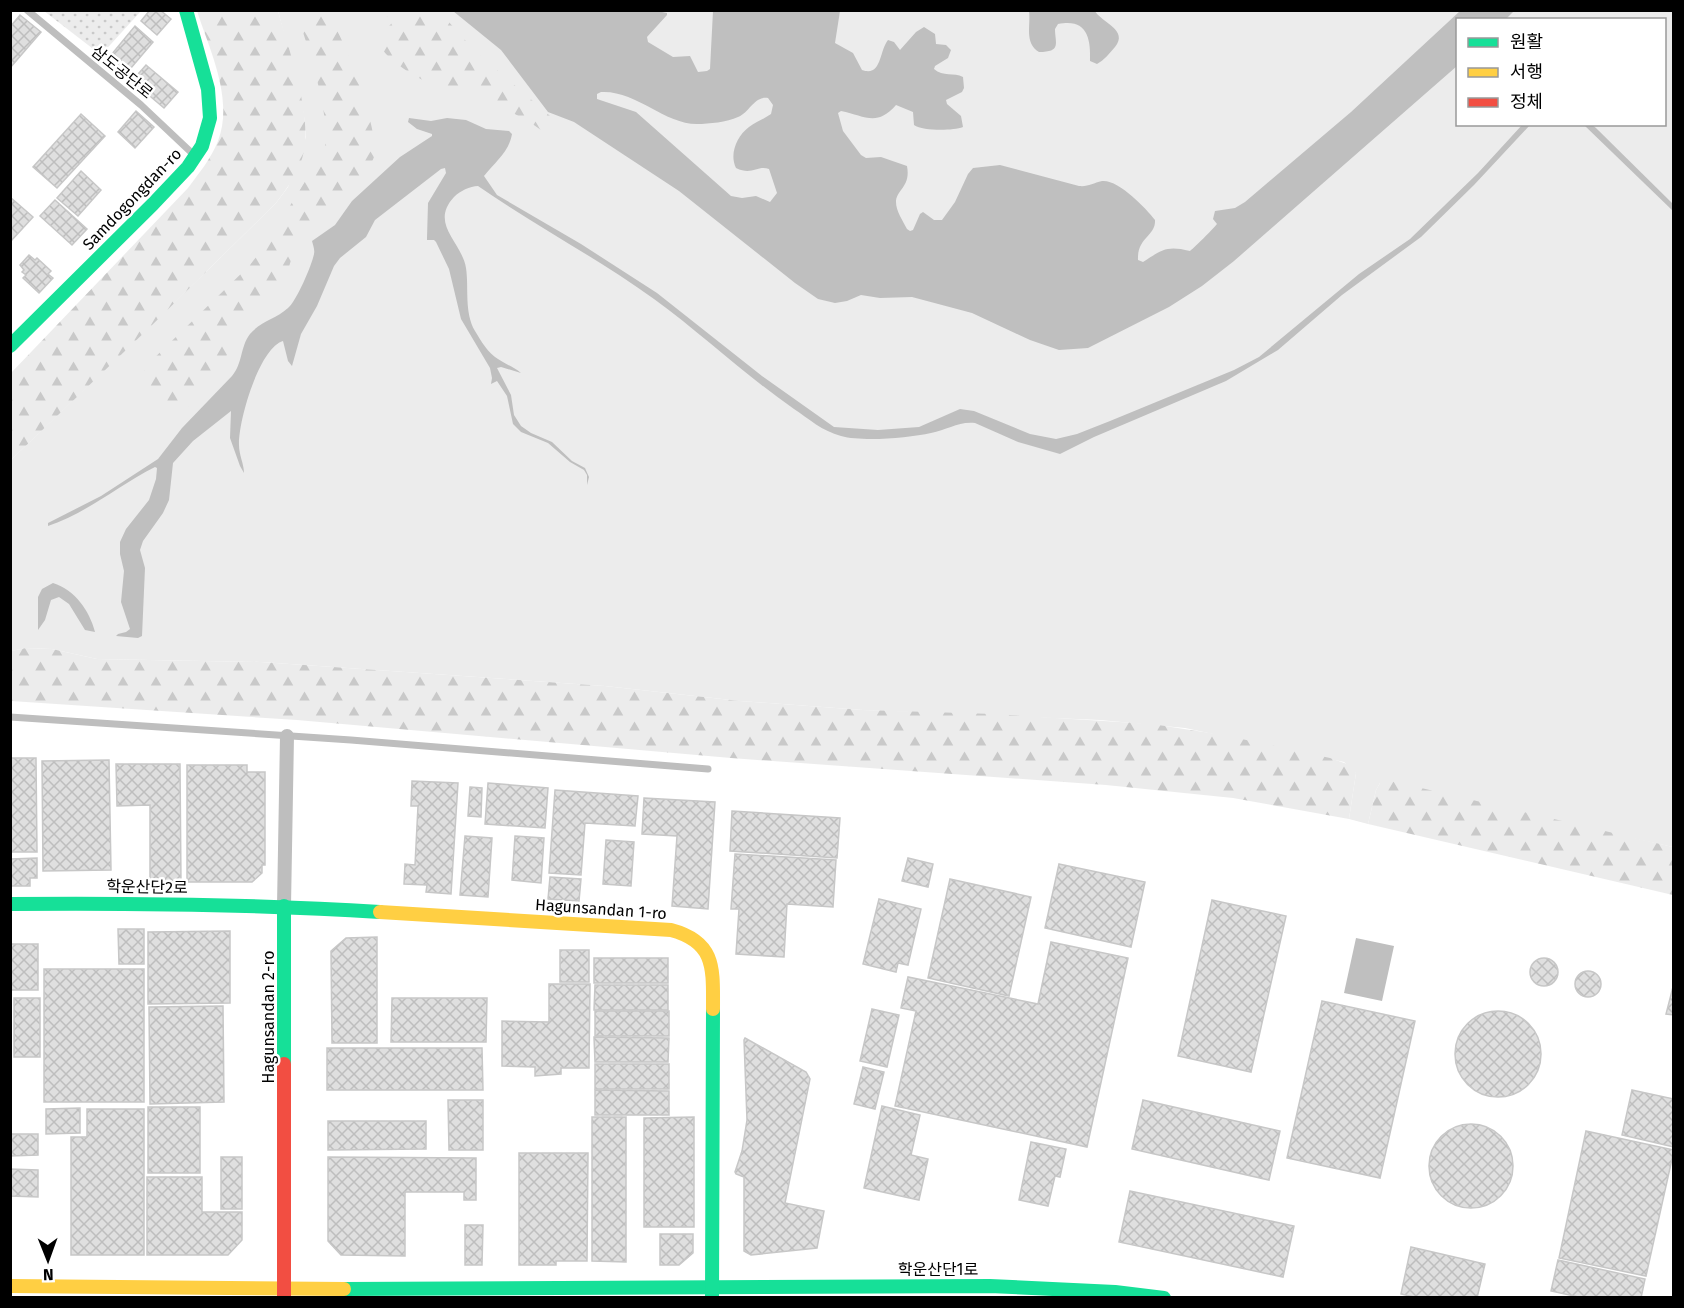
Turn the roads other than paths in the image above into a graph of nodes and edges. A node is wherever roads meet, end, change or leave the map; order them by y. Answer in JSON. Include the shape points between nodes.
{"nodes":[{"id":1,"x":27,"y":10,"type":"edge"},
{"id":2,"x":186,"y":10,"type":"edge"},
{"id":3,"x":196,"y":157,"type":"junction"},
{"id":4,"x":10,"y":346,"type":"edge"},
{"id":5,"x":10,"y":717,"type":"edge"},
{"id":6,"x":287,"y":736,"type":"junction"},
{"id":7,"x":708,"y":769,"type":"dead end"},
{"id":8,"x":10,"y":904,"type":"edge"},
{"id":9,"x":284,"y":906,"type":"junction"},
{"id":10,"x":10,"y":1286,"type":"edge"},
{"id":11,"x":712,"y":1292,"type":"edge"},
{"id":12,"x":284,"y":1294,"type":"edge"},
{"id":13,"x":1164,"y":1298,"type":"edge"}],
"edges":[{"from":1,"to":3,"type":"lane","name":"삼도공단로","via":[[141,105]]},
{"from":2,"to":3,"type":"street","name":"Samdogongdan-ro","via":[[209,104],[207,131]]},
{"from":3,"to":4,"type":"street","name":"Samdogongdan-ro"},
{"from":5,"to":6,"type":"lane"},
{"from":6,"to":7,"type":"lane"},
{"from":6,"to":9,"type":"street","name":"Hagunsandan 2-ro"},
{"from":8,"to":9,"type":"street","name":"학운산단2로"},
{"from":9,"to":11,"type":"street","name":"Hagunsandan 1-ro","via":[[672,930],[696,939],[706,950],[713,972]]},
{"from":9,"to":12,"type":"street","name":"Hagunsandan 2-ro"},
{"from":10,"to":12,"type":"street"},
{"from":11,"to":12,"type":"street","name":"학운산단1로"},
{"from":11,"to":13,"type":"street","name":"학운산단1로","via":[[990,1286]]}]}
